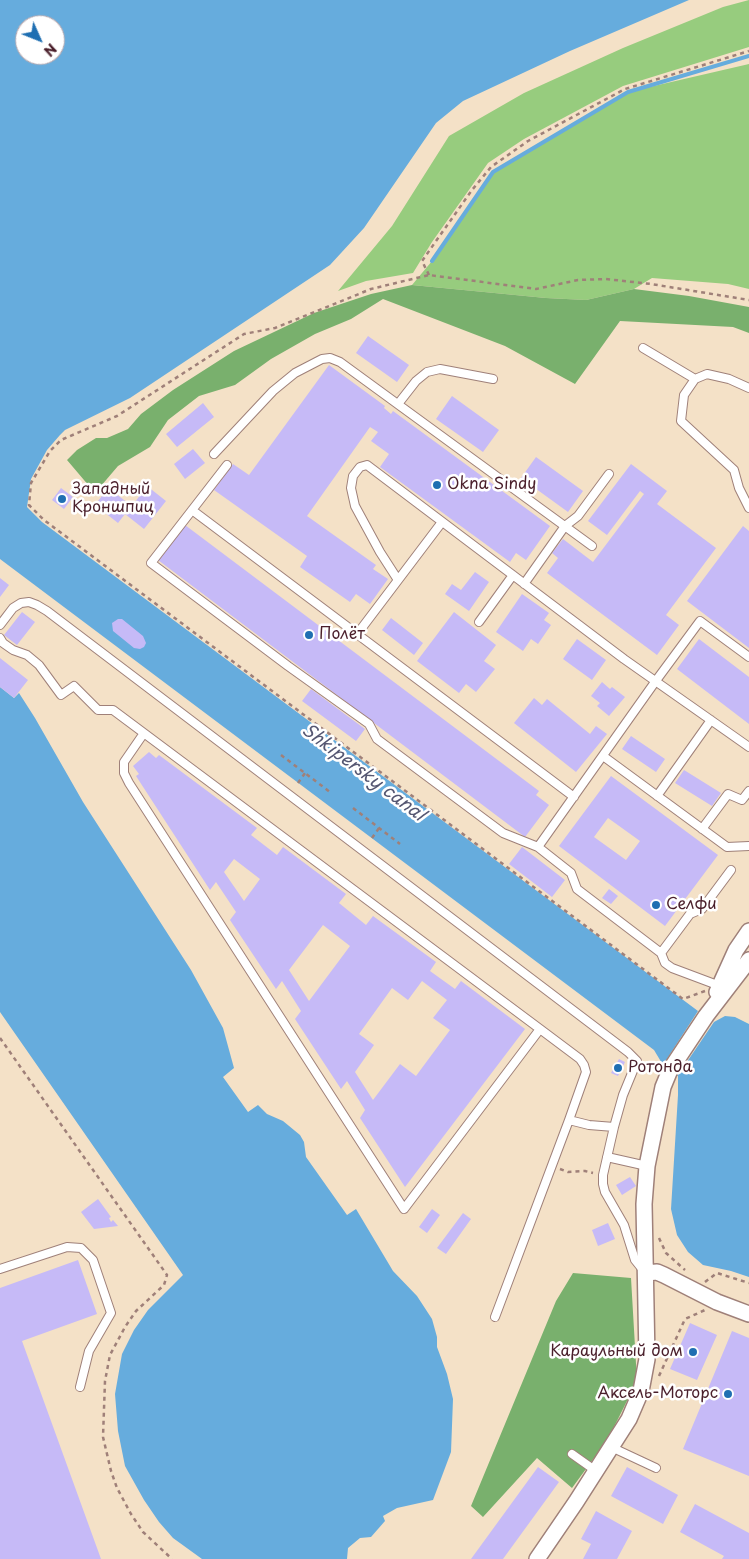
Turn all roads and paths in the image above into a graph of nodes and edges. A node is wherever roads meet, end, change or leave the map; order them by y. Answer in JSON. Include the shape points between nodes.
{"nodes":[{"id":1,"x":749,"y":51,"type":"edge"},
{"id":2,"x":429,"y":275,"type":"junction"},
{"id":3,"x":749,"y":300,"type":"edge"},
{"id":4,"x":643,"y":348,"type":"dead end"},
{"id":5,"x":493,"y":379,"type":"dead end"},
{"id":6,"x":695,"y":379,"type":"junction"},
{"id":7,"x":749,"y":388,"type":"edge"},
{"id":8,"x":398,"y":404,"type":"junction"},
{"id":9,"x":214,"y":454,"type":"dead end"},
{"id":10,"x":227,"y":465,"type":"dead end"},
{"id":11,"x":609,"y":474,"type":"dead end"},
{"id":12,"x":749,"y":508,"type":"edge"},
{"id":13,"x":192,"y":510,"type":"junction"},
{"id":14,"x":442,"y":522,"type":"junction"},
{"id":15,"x":565,"y":526,"type":"junction"},
{"id":16,"x":592,"y":546,"type":"dead end"},
{"id":17,"x":513,"y":575,"type":"junction"},
{"id":18,"x":398,"y":580,"type":"junction"},
{"id":19,"x":524,"y":584,"type":"junction"},
{"id":20,"x":479,"y":622,"type":"dead end"},
{"id":21,"x":0,"y":625,"type":"edge"},
{"id":22,"x":358,"y":634,"type":"junction"},
{"id":23,"x":0,"y":638,"type":"edge"},
{"id":24,"x":749,"y":658,"type":"edge"},
{"id":25,"x":655,"y":682,"type":"junction"},
{"id":26,"x":711,"y":720,"type":"junction"},
{"id":27,"x":144,"y":733,"type":"junction"},
{"id":28,"x":749,"y":747,"type":"edge"},
{"id":29,"x":281,"y":755,"type":"dead end"},
{"id":30,"x":603,"y":756,"type":"junction"},
{"id":31,"x":305,"y":773,"type":"junction"},
{"id":32,"x":298,"y":783,"type":"dead end"},
{"id":33,"x":749,"y":791,"type":"edge"},
{"id":34,"x":330,"y":792,"type":"dead end"},
{"id":35,"x":657,"y":796,"type":"junction"},
{"id":36,"x":574,"y":797,"type":"junction"},
{"id":37,"x":353,"y":808,"type":"dead end"},
{"id":38,"x":379,"y":828,"type":"junction"},
{"id":39,"x":702,"y":828,"type":"junction"},
{"id":40,"x":372,"y":838,"type":"dead end"},
{"id":41,"x":400,"y":844,"type":"dead end"},
{"id":42,"x":749,"y":846,"type":"edge"},
{"id":43,"x":538,"y":847,"type":"junction"},
{"id":44,"x":731,"y":870,"type":"dead end"},
{"id":45,"x":749,"y":930,"type":"edge"},
{"id":46,"x":661,"y":953,"type":"junction"},
{"id":47,"x":749,"y":960,"type":"edge"},
{"id":48,"x":720,"y":986,"type":"junction"},
{"id":49,"x":706,"y":1016,"type":"junction"},
{"id":50,"x":540,"y":1029,"type":"junction"},
{"id":51,"x":569,"y":1120,"type":"junction"},
{"id":52,"x":614,"y":1127,"type":"junction"},
{"id":53,"x":607,"y":1157,"type":"junction"},
{"id":54,"x":551,"y":1166,"type":"junction"},
{"id":55,"x":647,"y":1166,"type":"junction"},
{"id":56,"x":603,"y":1175,"type":"junction"},
{"id":57,"x":656,"y":1232,"type":"dead end"},
{"id":58,"x":0,"y":1269,"type":"edge"},
{"id":59,"x":646,"y":1273,"type":"junction"},
{"id":60,"x":689,"y":1273,"type":"dead end"},
{"id":61,"x":749,"y":1283,"type":"edge"},
{"id":62,"x":694,"y":1290,"type":"junction"},
{"id":63,"x":717,"y":1302,"type":"junction"},
{"id":64,"x":749,"y":1314,"type":"edge"},
{"id":65,"x":494,"y":1317,"type":"dead end"},
{"id":66,"x":658,"y":1378,"type":"dead end"},
{"id":67,"x":80,"y":1387,"type":"dead end"},
{"id":68,"x":611,"y":1447,"type":"junction"},
{"id":69,"x":572,"y":1454,"type":"dead end"},
{"id":70,"x":656,"y":1468,"type":"dead end"},
{"id":71,"x":596,"y":1470,"type":"junction"},
{"id":72,"x":537,"y":1559,"type":"edge"}],
"edges":[{"from":1,"to":2,"type":"path","via":[[626,89],[528,141],[491,166],[422,261]]},
{"from":2,"to":3,"type":"path","via":[[536,289],[578,280],[606,279]]},
{"from":2,"to":48,"type":"path","via":[[370,289],[275,328],[244,334],[117,416],[61,440],[50,451],[31,483],[29,505],[44,520],[684,999]]},
{"from":4,"to":6,"type":"lane"},
{"from":5,"to":8,"type":"lane","via":[[440,369],[427,372]]},
{"from":6,"to":7,"type":"lane","via":[[707,374]]},
{"from":6,"to":12,"type":"lane","via":[[684,395],[681,421],[734,470]]},
{"from":8,"to":9,"type":"lane","via":[[340,362],[330,358],[322,360],[296,373],[273,391]]},
{"from":8,"to":15,"type":"lane"},
{"from":10,"to":13,"type":"lane"},
{"from":11,"to":15,"type":"lane","via":[[578,516]]},
{"from":13,"to":22,"type":"lane"},
{"from":13,"to":43,"type":"lane","via":[[151,563],[369,724],[377,740],[503,833]]},
{"from":14,"to":17,"type":"lane"},
{"from":14,"to":18,"type":"lane"},
{"from":14,"to":18,"type":"lane","via":[[367,465],[356,471],[350,488],[355,506]]},
{"from":15,"to":16,"type":"lane"},
{"from":15,"to":19,"type":"lane"},
{"from":17,"to":19,"type":"lane"},
{"from":17,"to":20,"type":"lane"},
{"from":18,"to":22,"type":"lane"},
{"from":19,"to":25,"type":"lane"},
{"from":21,"to":52,"type":"lane","via":[[21,603],[29,602],[46,611],[628,1052],[637,1061]]},
{"from":22,"to":36,"type":"lane"},
{"from":23,"to":27,"type":"lane","via":[[39,665],[61,695],[74,686],[98,710],[113,710]]},
{"from":24,"to":25,"type":"lane","via":[[700,621]]},
{"from":25,"to":26,"type":"lane"},
{"from":25,"to":30,"type":"lane"},
{"from":26,"to":28,"type":"lane"},
{"from":26,"to":35,"type":"lane"},
{"from":27,"to":50,"type":"lane"},
{"from":27,"to":50,"type":"lane","via":[[124,762],[128,783],[404,1209]]},
{"from":29,"to":31,"type":"path"},
{"from":30,"to":35,"type":"lane"},
{"from":30,"to":36,"type":"lane"},
{"from":31,"to":32,"type":"path"},
{"from":31,"to":34,"type":"path"},
{"from":33,"to":39,"type":"lane","via":[[742,800],[728,794]]},
{"from":35,"to":39,"type":"lane"},
{"from":36,"to":43,"type":"lane"},
{"from":37,"to":38,"type":"path"},
{"from":38,"to":40,"type":"path"},
{"from":38,"to":41,"type":"path"},
{"from":39,"to":42,"type":"lane","via":[[727,847]]},
{"from":43,"to":46,"type":"lane","via":[[571,873],[576,889]]},
{"from":44,"to":46,"type":"lane","via":[[702,909],[690,914]]},
{"from":45,"to":48,"type":"street"},
{"from":46,"to":48,"type":"lane","via":[[665,963],[672,968]]},
{"from":47,"to":49,"type":"street"},
{"from":48,"to":49,"type":"street"},
{"from":49,"to":55,"type":"street","via":[[670,1070],[663,1087]]},
{"from":50,"to":51,"type":"lane","via":[[584,1065],[586,1072]]},
{"from":51,"to":52,"type":"lane"},
{"from":51,"to":54,"type":"lane"},
{"from":52,"to":53,"type":"lane"},
{"from":53,"to":55,"type":"lane"},
{"from":53,"to":56,"type":"lane"},
{"from":54,"to":56,"type":"path","via":[[568,1172],[585,1170]]},
{"from":54,"to":65,"type":"lane"},
{"from":55,"to":59,"type":"street","via":[[644,1204]]},
{"from":56,"to":59,"type":"lane","via":[[605,1192],[624,1225],[635,1260]]},
{"from":57,"to":60,"type":"path","via":[[666,1253]]},
{"from":58,"to":67,"type":"lane","via":[[67,1246],[81,1248],[93,1260],[111,1313],[90,1351]]},
{"from":59,"to":62,"type":"street","via":[[657,1272]]},
{"from":59,"to":68,"type":"street","via":[[647,1359],[641,1391],[629,1419]]},
{"from":61,"to":62,"type":"path","via":[[717,1273]]},
{"from":62,"to":63,"type":"street"},
{"from":63,"to":64,"type":"street"},
{"from":63,"to":66,"type":"path","via":[[712,1308],[685,1319]]},
{"from":68,"to":70,"type":"lane"},
{"from":68,"to":71,"type":"street"},
{"from":69,"to":71,"type":"lane"},
{"from":71,"to":72,"type":"street"}]}
